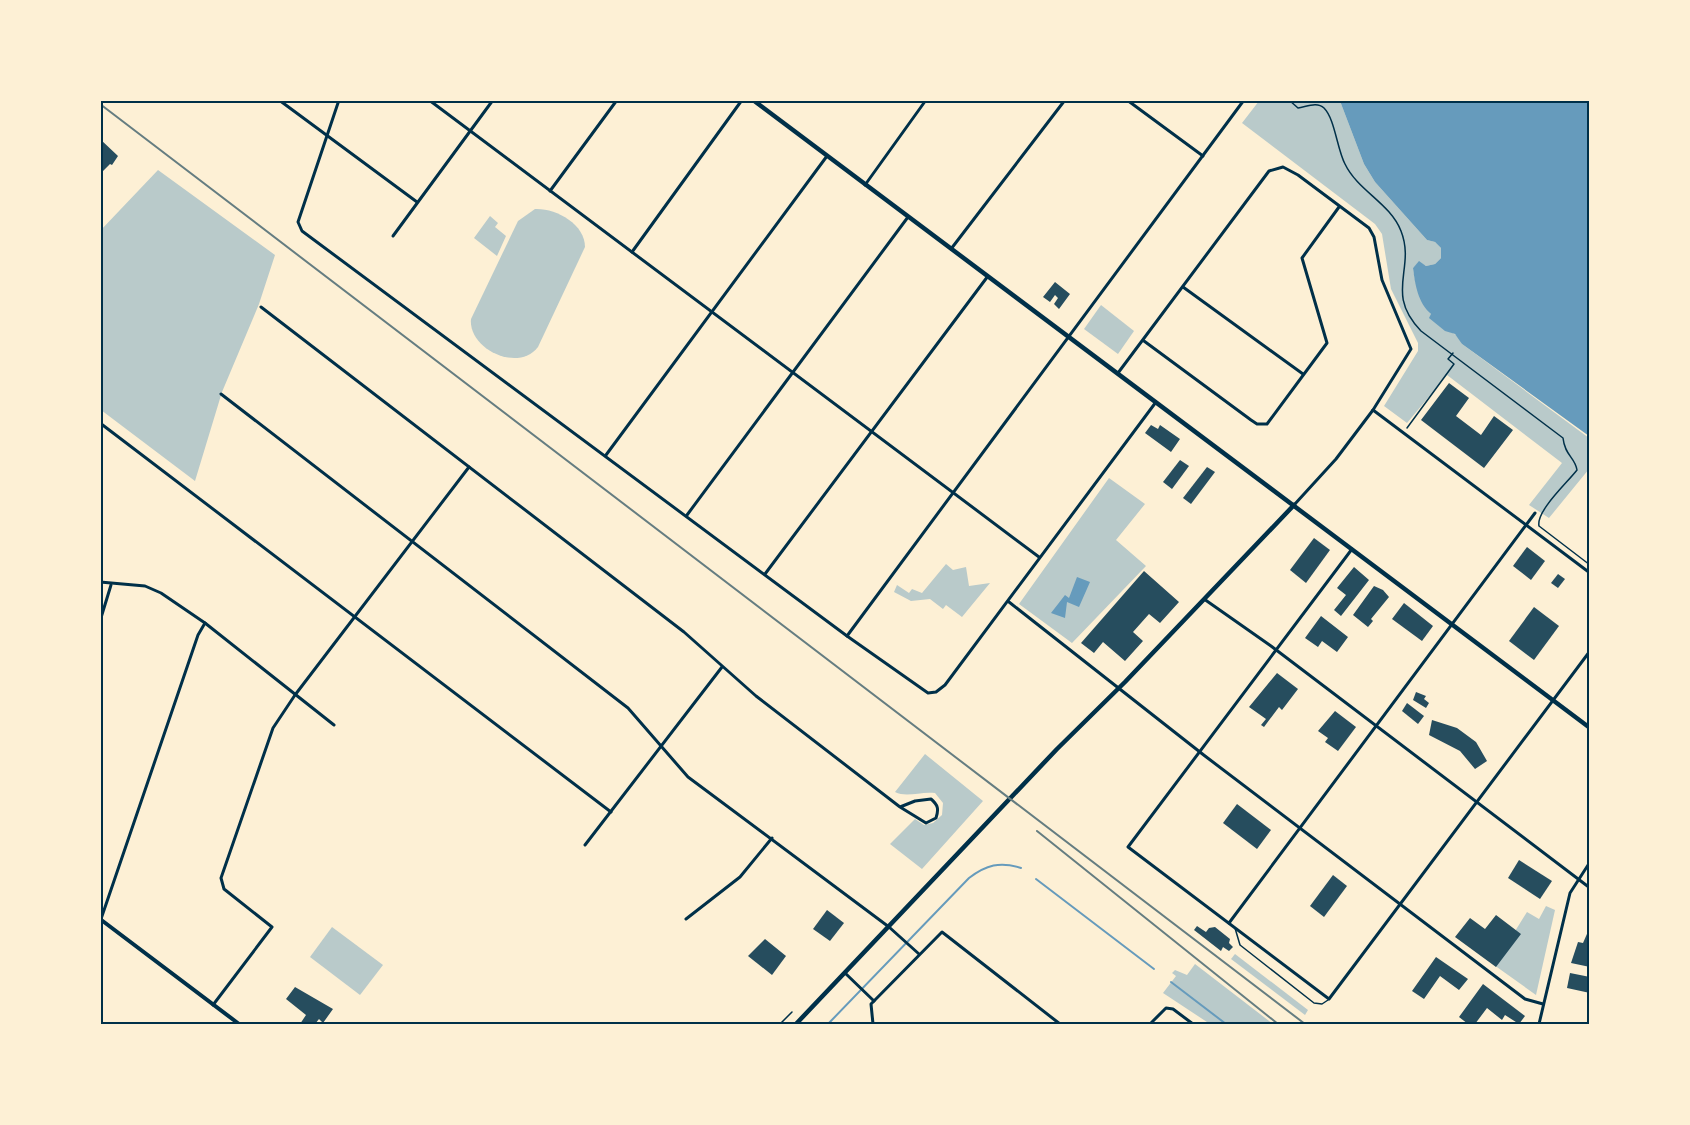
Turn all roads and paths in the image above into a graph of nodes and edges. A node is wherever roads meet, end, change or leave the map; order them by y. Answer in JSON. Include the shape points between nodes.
{"nodes":[{"id":1,"x":279,"y":100,"type":"edge"},
{"id":2,"x":339,"y":100,"type":"edge"},
{"id":3,"x":429,"y":100,"type":"edge"},
{"id":4,"x":493,"y":100,"type":"edge"},
{"id":5,"x":617,"y":100,"type":"edge"},
{"id":6,"x":742,"y":100,"type":"edge"},
{"id":7,"x":753,"y":100,"type":"edge"},
{"id":8,"x":926,"y":100,"type":"edge"},
{"id":9,"x":1065,"y":100,"type":"edge"},
{"id":10,"x":1127,"y":100,"type":"edge"},
{"id":11,"x":1244,"y":100,"type":"edge"},
{"id":12,"x":1289,"y":100,"type":"edge"},
{"id":13,"x":470,"y":131,"type":"junction"},
{"id":14,"x":327,"y":135,"type":"junction"},
{"id":15,"x":827,"y":156,"type":"junction"},
{"id":16,"x":1203,"y":156,"type":"junction"},
{"id":17,"x":865,"y":184,"type":"junction"},
{"id":18,"x":550,"y":191,"type":"junction"},
{"id":19,"x":417,"y":202,"type":"junction"},
{"id":20,"x":1340,"y":207,"type":"junction"},
{"id":21,"x":908,"y":217,"type":"junction"},
{"id":22,"x":393,"y":236,"type":"dead end"},
{"id":23,"x":951,"y":249,"type":"junction"},
{"id":24,"x":632,"y":252,"type":"junction"},
{"id":25,"x":988,"y":276,"type":"junction"},
{"id":26,"x":1183,"y":287,"type":"junction"},
{"id":27,"x":261,"y":307,"type":"dead end"},
{"id":28,"x":713,"y":313,"type":"junction"},
{"id":29,"x":1068,"y":336,"type":"junction"},
{"id":30,"x":1144,"y":340,"type":"junction"},
{"id":31,"x":1453,"y":353,"type":"junction"},
{"id":32,"x":795,"y":373,"type":"junction"},
{"id":33,"x":1118,"y":373,"type":"junction"},
{"id":34,"x":1303,"y":374,"type":"junction"},
{"id":35,"x":221,"y":394,"type":"dead end"},
{"id":36,"x":1156,"y":402,"type":"junction"},
{"id":37,"x":1372,"y":410,"type":"junction"},
{"id":38,"x":100,"y":423,"type":"edge"},
{"id":39,"x":874,"y":431,"type":"junction"},
{"id":40,"x":1403,"y":434,"type":"junction"},
{"id":41,"x":606,"y":455,"type":"junction"},
{"id":42,"x":469,"y":467,"type":"junction"},
{"id":43,"x":953,"y":493,"type":"junction"},
{"id":44,"x":1294,"y":505,"type":"junction"},
{"id":45,"x":1535,"y":513,"type":"dead end"},
{"id":46,"x":687,"y":515,"type":"junction"},
{"id":47,"x":1527,"y":526,"type":"junction"},
{"id":48,"x":413,"y":542,"type":"junction"},
{"id":49,"x":1352,"y":549,"type":"junction"},
{"id":50,"x":1039,"y":557,"type":"junction"},
{"id":51,"x":1590,"y":565,"type":"edge"},
{"id":52,"x":1590,"y":573,"type":"edge"},
{"id":53,"x":765,"y":574,"type":"junction"},
{"id":54,"x":100,"y":582,"type":"edge"},
{"id":55,"x":111,"y":585,"type":"junction"},
{"id":56,"x":1204,"y":598,"type":"junction"},
{"id":57,"x":1008,"y":602,"type":"junction"},
{"id":58,"x":356,"y":616,"type":"junction"},
{"id":59,"x":100,"y":621,"type":"edge"},
{"id":60,"x":205,"y":623,"type":"junction"},
{"id":61,"x":1452,"y":624,"type":"junction"},
{"id":62,"x":847,"y":636,"type":"junction"},
{"id":63,"x":1276,"y":650,"type":"junction"},
{"id":64,"x":1590,"y":651,"type":"edge"},
{"id":65,"x":722,"y":667,"type":"junction"},
{"id":66,"x":1118,"y":689,"type":"junction"},
{"id":67,"x":295,"y":695,"type":"junction"},
{"id":68,"x":1553,"y":700,"type":"junction"},
{"id":69,"x":334,"y":725,"type":"dead end"},
{"id":70,"x":1376,"y":726,"type":"junction"},
{"id":71,"x":1590,"y":728,"type":"edge"},
{"id":72,"x":663,"y":746,"type":"junction"},
{"id":73,"x":1200,"y":752,"type":"junction"},
{"id":74,"x":1477,"y":802,"type":"junction"},
{"id":75,"x":900,"y":807,"type":"junction"},
{"id":76,"x":611,"y":812,"type":"junction"},
{"id":77,"x":1300,"y":828,"type":"junction"},
{"id":78,"x":772,"y":838,"type":"junction"},
{"id":79,"x":585,"y":845,"type":"dead end"},
{"id":80,"x":1590,"y":862,"type":"edge"},
{"id":81,"x":1578,"y":878,"type":"junction"},
{"id":82,"x":1590,"y":888,"type":"edge"},
{"id":83,"x":1400,"y":904,"type":"junction"},
{"id":84,"x":101,"y":919,"type":"edge"},
{"id":85,"x":686,"y":919,"type":"dead end"},
{"id":86,"x":1229,"y":923,"type":"junction"},
{"id":87,"x":889,"y":927,"type":"junction"},
{"id":88,"x":1235,"y":928,"type":"junction"},
{"id":89,"x":919,"y":954,"type":"junction"},
{"id":90,"x":845,"y":973,"type":"junction"},
{"id":91,"x":1329,"y":999,"type":"junction"},
{"id":92,"x":874,"y":1001,"type":"junction"},
{"id":93,"x":1543,"y":1004,"type":"junction"},
{"id":94,"x":213,"y":1005,"type":"junction"},
{"id":95,"x":792,"y":1011,"type":"dead end"},
{"id":96,"x":239,"y":1024,"type":"edge"},
{"id":97,"x":780,"y":1024,"type":"edge"},
{"id":98,"x":796,"y":1024,"type":"edge"},
{"id":99,"x":873,"y":1024,"type":"edge"},
{"id":100,"x":1060,"y":1024,"type":"edge"},
{"id":101,"x":1150,"y":1024,"type":"edge"},
{"id":102,"x":1193,"y":1024,"type":"edge"},
{"id":103,"x":1539,"y":1024,"type":"edge"}],
"edges":[{"from":1,"to":14,"type":"street"},
{"from":2,"to":14,"type":"street"},
{"from":3,"to":13,"type":"street"},
{"from":4,"to":13,"type":"street"},
{"from":5,"to":18,"type":"street"},
{"from":6,"to":24,"type":"street"},
{"from":7,"to":15,"type":"main road"},
{"from":8,"to":17,"type":"street"},
{"from":9,"to":23,"type":"street"},
{"from":10,"to":16,"type":"street"},
{"from":11,"to":16,"type":"street"},
{"from":12,"to":31,"type":"path","via":[[1298,108],[1324,108],[1350,172],[1400,230],[1404,244],[1402,295],[1408,317],[1421,332]]},
{"from":13,"to":18,"type":"street"},
{"from":13,"to":19,"type":"street"},
{"from":14,"to":19,"type":"street"},
{"from":14,"to":41,"type":"street","via":[[298,226]]},
{"from":15,"to":17,"type":"main road"},
{"from":15,"to":28,"type":"street"},
{"from":16,"to":29,"type":"street"},
{"from":17,"to":21,"type":"main road"},
{"from":18,"to":24,"type":"street"},
{"from":19,"to":22,"type":"street"},
{"from":20,"to":26,"type":"street","via":[[1283,167],[1269,171]]},
{"from":20,"to":34,"type":"street","via":[[1302,258],[1327,343]]},
{"from":20,"to":37,"type":"street","via":[[1369,228],[1374,237],[1382,280],[1411,349]]},
{"from":21,"to":23,"type":"main road"},
{"from":21,"to":32,"type":"street"},
{"from":23,"to":25,"type":"main road"},
{"from":24,"to":28,"type":"street"},
{"from":25,"to":29,"type":"main road"},
{"from":25,"to":39,"type":"street"},
{"from":26,"to":30,"type":"street"},
{"from":26,"to":34,"type":"street"},
{"from":27,"to":42,"type":"street"},
{"from":28,"to":32,"type":"street"},
{"from":28,"to":41,"type":"street"},
{"from":29,"to":33,"type":"main road"},
{"from":29,"to":43,"type":"street"},
{"from":30,"to":33,"type":"street"},
{"from":30,"to":34,"type":"street","via":[[1257,424],[1267,424]]},
{"from":31,"to":40,"type":"path","via":[[1448,359],[1454,364]]},
{"from":31,"to":51,"type":"path","via":[[1563,438],[1566,453],[1577,470],[1538,522]]},
{"from":32,"to":39,"type":"street"},
{"from":32,"to":46,"type":"street"},
{"from":33,"to":36,"type":"main road"},
{"from":35,"to":48,"type":"street"},
{"from":36,"to":44,"type":"main road"},
{"from":36,"to":50,"type":"street"},
{"from":37,"to":40,"type":"street"},
{"from":37,"to":44,"type":"street","via":[[1323,477]]},
{"from":38,"to":58,"type":"street"},
{"from":39,"to":43,"type":"street"},
{"from":39,"to":53,"type":"street"},
{"from":40,"to":47,"type":"street"},
{"from":41,"to":46,"type":"street"},
{"from":42,"to":48,"type":"street"},
{"from":42,"to":65,"type":"street","via":[[684,632]]},
{"from":43,"to":50,"type":"street"},
{"from":43,"to":62,"type":"street"},
{"from":44,"to":49,"type":"main road"},
{"from":44,"to":56,"type":"main road"},
{"from":45,"to":47,"type":"street"},
{"from":46,"to":53,"type":"street"},
{"from":47,"to":52,"type":"street"},
{"from":47,"to":61,"type":"street"},
{"from":48,"to":58,"type":"street"},
{"from":48,"to":72,"type":"street","via":[[628,708]]},
{"from":49,"to":61,"type":"main road"},
{"from":49,"to":63,"type":"street"},
{"from":50,"to":57,"type":"street"},
{"from":53,"to":62,"type":"street"},
{"from":54,"to":55,"type":"street"},
{"from":55,"to":59,"type":"street"},
{"from":55,"to":60,"type":"street","via":[[153,588]]},
{"from":56,"to":63,"type":"street"},
{"from":56,"to":66,"type":"main road"},
{"from":57,"to":62,"type":"street","via":[[936,692],[928,693]]},
{"from":57,"to":66,"type":"street"},
{"from":58,"to":67,"type":"street"},
{"from":58,"to":76,"type":"street"},
{"from":60,"to":67,"type":"street"},
{"from":60,"to":84,"type":"street"},
{"from":61,"to":68,"type":"main road"},
{"from":61,"to":70,"type":"street"},
{"from":63,"to":70,"type":"street"},
{"from":63,"to":73,"type":"street"},
{"from":64,"to":68,"type":"street"},
{"from":65,"to":72,"type":"street"},
{"from":65,"to":75,"type":"street"},
{"from":66,"to":73,"type":"street"},
{"from":66,"to":87,"type":"main road"},
{"from":67,"to":69,"type":"street"},
{"from":67,"to":94,"type":"street","via":[[273,728],[221,878],[224,889],[272,927]]},
{"from":68,"to":71,"type":"main road"},
{"from":68,"to":74,"type":"street"},
{"from":70,"to":74,"type":"street"},
{"from":70,"to":77,"type":"street"},
{"from":72,"to":76,"type":"street"},
{"from":72,"to":78,"type":"street","via":[[688,777]]},
{"from":73,"to":77,"type":"street"},
{"from":73,"to":86,"type":"street","via":[[1128,847]]},
{"from":74,"to":81,"type":"street"},
{"from":74,"to":83,"type":"street"},
{"from":75,"to":75,"type":"street","via":[[926,823],[936,819],[938,811],[931,799]]},
{"from":76,"to":79,"type":"street"},
{"from":77,"to":83,"type":"street"},
{"from":77,"to":86,"type":"street"},
{"from":78,"to":85,"type":"street","via":[[740,877]]},
{"from":78,"to":87,"type":"street"},
{"from":80,"to":81,"type":"street"},
{"from":81,"to":82,"type":"street"},
{"from":81,"to":93,"type":"street","via":[[1570,893]]},
{"from":83,"to":91,"type":"street"},
{"from":83,"to":93,"type":"street","via":[[1525,999]]},
{"from":84,"to":94,"type":"street"},
{"from":86,"to":88,"type":"street"},
{"from":87,"to":89,"type":"street"},
{"from":87,"to":90,"type":"main road"},
{"from":88,"to":91,"type":"street"},
{"from":88,"to":91,"type":"lane","via":[[1240,945],[1314,1003],[1322,1004]]},
{"from":89,"to":92,"type":"street"},
{"from":89,"to":100,"type":"street","via":[[942,932]]},
{"from":90,"to":92,"type":"street"},
{"from":90,"to":98,"type":"main road"},
{"from":92,"to":99,"type":"street"},
{"from":93,"to":103,"type":"street"},
{"from":94,"to":96,"type":"street"},
{"from":95,"to":97,"type":"path"},
{"from":101,"to":102,"type":"street","via":[[1166,1008]]}]}
